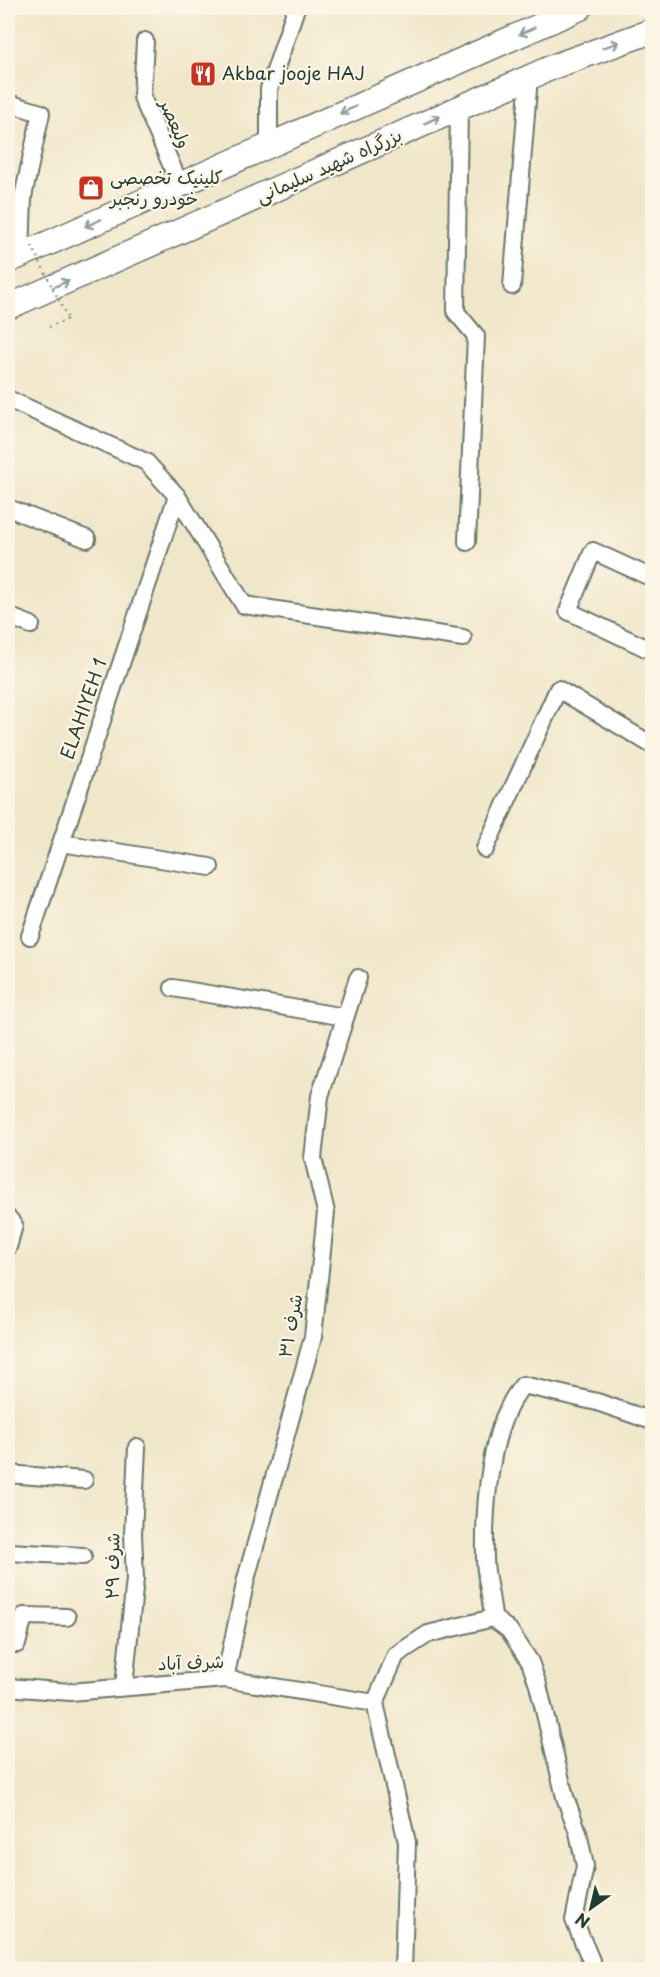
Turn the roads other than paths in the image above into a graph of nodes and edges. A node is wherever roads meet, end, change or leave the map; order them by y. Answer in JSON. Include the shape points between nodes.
{"nodes":[{"id":1,"x":296,"y":8,"type":"edge"},
{"id":2,"x":580,"y":8,"type":"edge"},
{"id":3,"x":652,"y":31,"type":"edge"},
{"id":4,"x":145,"y":40,"type":"dead end"},
{"id":5,"x":529,"y":77,"type":"junction"},
{"id":6,"x":8,"y":103,"type":"edge"},
{"id":7,"x":459,"y":108,"type":"junction"},
{"id":8,"x":269,"y":146,"type":"junction"},
{"id":9,"x":180,"y":185,"type":"junction"},
{"id":10,"x":20,"y":254,"type":"edge"},
{"id":11,"x":512,"y":286,"type":"dead end"},
{"id":12,"x":8,"y":307,"type":"edge"},
{"id":13,"x":8,"y":399,"type":"edge"},
{"id":14,"x":177,"y":496,"type":"junction"},
{"id":15,"x":8,"y":508,"type":"edge"},
{"id":16,"x":87,"y":539,"type":"dead end"},
{"id":17,"x":467,"y":542,"type":"dead end"},
{"id":18,"x":652,"y":578,"type":"edge"},
{"id":19,"x":8,"y":616,"type":"edge"},
{"id":20,"x":32,"y":625,"type":"dead end"},
{"id":21,"x":463,"y":638,"type":"dead end"},
{"id":22,"x":652,"y":651,"type":"edge"},
{"id":23,"x":652,"y":745,"type":"edge"},
{"id":24,"x":61,"y":843,"type":"junction"},
{"id":25,"x":485,"y":849,"type":"dead end"},
{"id":26,"x":210,"y":867,"type":"dead end"},
{"id":27,"x":30,"y":936,"type":"dead end"},
{"id":28,"x":358,"y":978,"type":"dead end"},
{"id":29,"x":173,"y":988,"type":"dead end"},
{"id":30,"x":345,"y":1017,"type":"junction"},
{"id":31,"x":11,"y":1222,"type":"edge"},
{"id":32,"x":8,"y":1247,"type":"edge"},
{"id":33,"x":652,"y":1421,"type":"edge"},
{"id":34,"x":137,"y":1447,"type":"dead end"},
{"id":35,"x":8,"y":1474,"type":"edge"},
{"id":36,"x":84,"y":1480,"type":"dead end"},
{"id":37,"x":8,"y":1552,"type":"edge"},
{"id":38,"x":83,"y":1556,"type":"dead end"},
{"id":39,"x":67,"y":1617,"type":"dead end"},
{"id":40,"x":493,"y":1618,"type":"junction"},
{"id":41,"x":8,"y":1642,"type":"edge"},
{"id":42,"x":225,"y":1679,"type":"junction"},
{"id":43,"x":124,"y":1686,"type":"junction"},
{"id":44,"x":8,"y":1687,"type":"edge"},
{"id":45,"x":375,"y":1703,"type":"junction"},
{"id":46,"x":403,"y":1970,"type":"edge"},
{"id":47,"x":595,"y":1970,"type":"edge"}],
"edges":[{"from":1,"to":8,"type":"street","via":[[269,89]]},
{"from":2,"to":8,"type":"highway","one_way":true},
{"from":5,"to":3,"type":"highway","name":"بزرگراه شهید سلیمانی","one_way":true},
{"from":4,"to":9,"type":"street","name":"ولیعصر","via":[[142,97]]},
{"from":5,"to":7,"type":"highway","name":"بزرگراه شهید سلیمانی"},
{"from":5,"to":11,"type":"street"},
{"from":6,"to":10,"type":"street","via":[[41,113],[23,197]]},
{"from":12,"to":7,"type":"highway","name":"بزرگراه شهید سلیمانی","one_way":true},
{"from":7,"to":17,"type":"street","via":[[456,312],[476,336]]},
{"from":8,"to":9,"type":"highway"},
{"from":9,"to":10,"type":"highway","one_way":true},
{"from":13,"to":14,"type":"street","via":[[146,462]]},
{"from":14,"to":21,"type":"street","via":[[244,605]]},
{"from":14,"to":24,"type":"street","name":"ELAHIYEH 1"},
{"from":15,"to":16,"type":"street"},
{"from":18,"to":22,"type":"street","via":[[593,551],[568,611]]},
{"from":19,"to":20,"type":"street"},
{"from":23,"to":25,"type":"street","via":[[558,689]]},
{"from":24,"to":26,"type":"street"},
{"from":24,"to":27,"type":"street","name":"ELAHIYEH 1"},
{"from":28,"to":30,"type":"street","name":"شرف ۳۱"},
{"from":29,"to":30,"type":"street"},
{"from":30,"to":42,"type":"street","name":"شرف ۳۱","via":[[320,1096],[313,1158],[326,1212],[313,1336],[246,1580]]},
{"from":31,"to":32,"type":"street"},
{"from":33,"to":40,"type":"street","via":[[597,1402],[523,1385],[510,1400],[499,1428],[486,1518],[484,1561]]},
{"from":34,"to":43,"type":"street","name":"شرف ۲۹","via":[[135,1579]]},
{"from":35,"to":36,"type":"street"},
{"from":37,"to":38,"type":"street"},
{"from":39,"to":41,"type":"street","via":[[24,1616],[17,1644]]},
{"from":40,"to":45,"type":"street","via":[[428,1634],[396,1655]]},
{"from":40,"to":47,"type":"street","via":[[509,1630],[530,1662],[538,1685],[581,1844],[585,1866],[574,1920]]},
{"from":42,"to":43,"type":"street","name":"شرف آباد"},
{"from":42,"to":45,"type":"street","name":"شرف آباد"},
{"from":43,"to":44,"type":"street","name":"شرف آباد","via":[[70,1692]]},
{"from":45,"to":46,"type":"street","via":[[407,1842]]}]}
